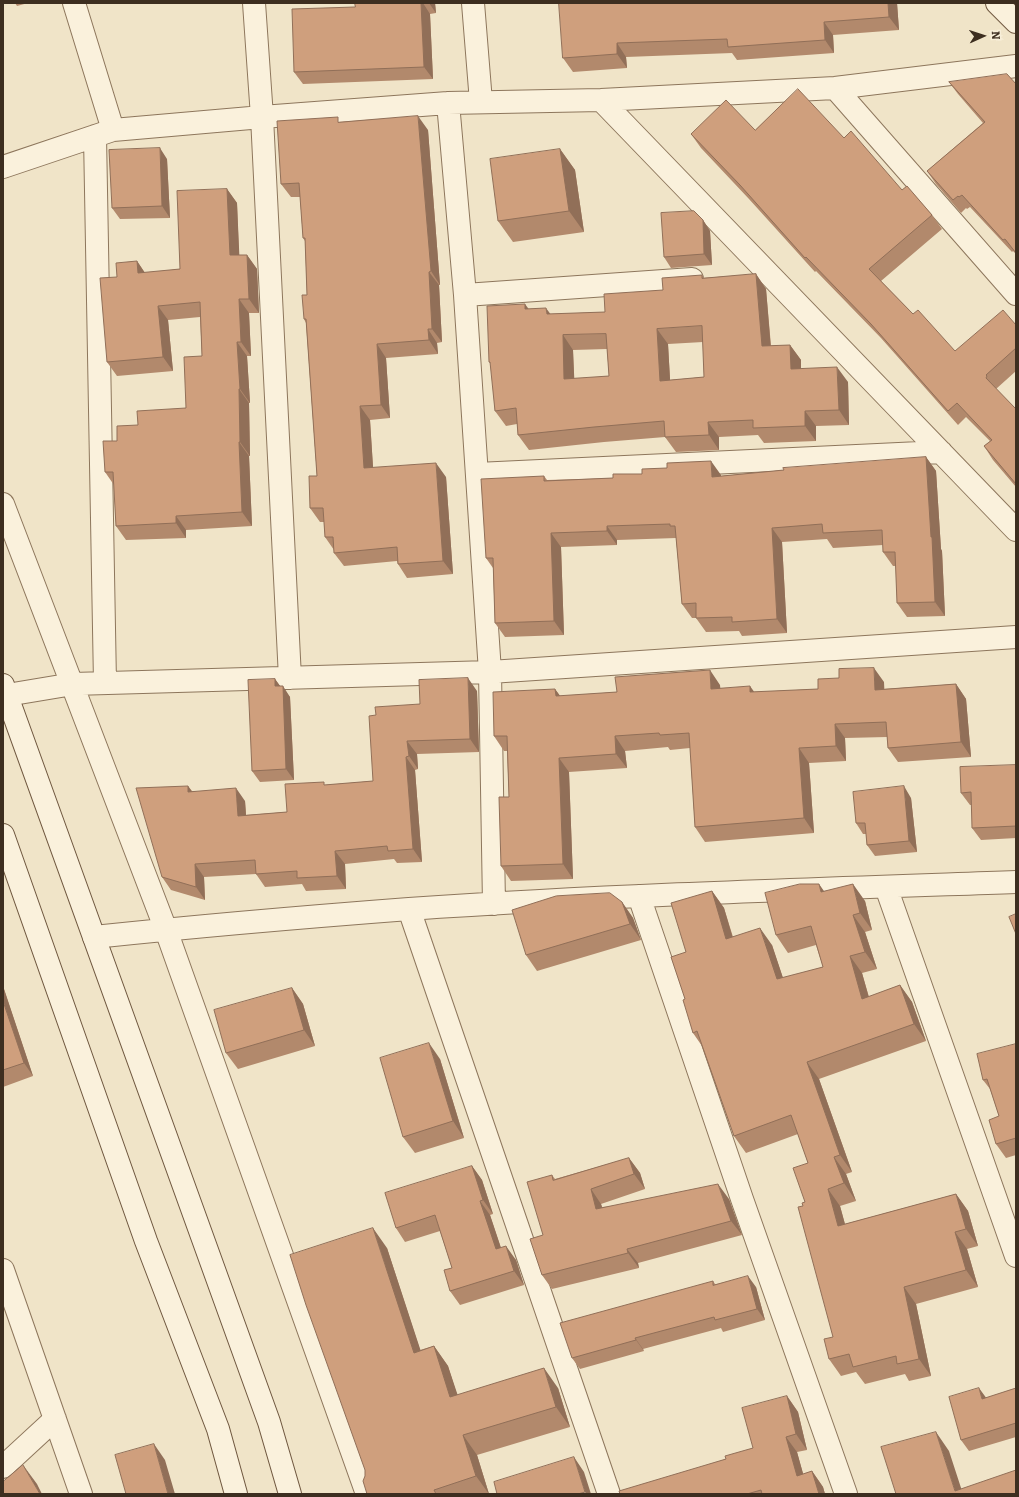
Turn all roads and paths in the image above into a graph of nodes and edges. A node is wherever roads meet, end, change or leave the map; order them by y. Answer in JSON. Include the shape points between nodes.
{"nodes":[{"id":1,"x":74,"y":3,"type":"edge"},
{"id":2,"x":254,"y":3,"type":"edge"},
{"id":3,"x":473,"y":3,"type":"edge"},
{"id":4,"x":997,"y":3,"type":"edge"},
{"id":5,"x":1016,"y":22,"type":"edge"},
{"id":6,"x":1016,"y":66,"type":"edge"},
{"id":7,"x":835,"y":88,"type":"junction"},
{"id":8,"x":601,"y":100,"type":"junction"},
{"id":9,"x":482,"y":102,"type":"junction"},
{"id":10,"x":448,"y":103,"type":"junction"},
{"id":11,"x":262,"y":117,"type":"junction"},
{"id":12,"x":104,"y":133,"type":"junction"},
{"id":13,"x":3,"y":167,"type":"edge"},
{"id":14,"x":769,"y":274,"type":"junction"},
{"id":15,"x":746,"y":276,"type":"edge"},
{"id":16,"x":715,"y":278,"type":"edge"},
{"id":17,"x":1016,"y":294,"type":"edge"},
{"id":18,"x":465,"y":295,"type":"junction"},
{"id":19,"x":941,"y":452,"type":"junction"},
{"id":20,"x":477,"y":474,"type":"junction"},
{"id":21,"x":3,"y":504,"type":"edge"},
{"id":22,"x":1016,"y":530,"type":"edge"},
{"id":23,"x":1016,"y":637,"type":"edge"},
{"id":24,"x":490,"y":672,"type":"junction"},
{"id":25,"x":290,"y":678,"type":"junction"},
{"id":26,"x":105,"y":683,"type":"junction"},
{"id":27,"x":73,"y":684,"type":"junction"},
{"id":28,"x":5,"y":690,"type":"edge"},
{"id":29,"x":3,"y":835,"type":"edge"},
{"id":30,"x":1016,"y":882,"type":"edge"},
{"id":31,"x":886,"y":887,"type":"junction"},
{"id":32,"x":639,"y":896,"type":"junction"},
{"id":33,"x":494,"y":904,"type":"junction"},
{"id":34,"x":409,"y":909,"type":"junction"},
{"id":35,"x":166,"y":930,"type":"junction"},
{"id":36,"x":94,"y":937,"type":"junction"},
{"id":37,"x":1016,"y":1256,"type":"edge"},
{"id":38,"x":3,"y":1270,"type":"edge"},
{"id":39,"x":55,"y":1419,"type":"junction"},
{"id":40,"x":3,"y":1467,"type":"edge"},
{"id":41,"x":81,"y":1494,"type":"edge"},
{"id":42,"x":236,"y":1494,"type":"edge"},
{"id":43,"x":290,"y":1494,"type":"edge"},
{"id":44,"x":367,"y":1494,"type":"edge"},
{"id":45,"x":609,"y":1494,"type":"edge"},
{"id":46,"x":846,"y":1494,"type":"edge"}],
"edges":[{"from":1,"to":12,"type":"street"},
{"from":2,"to":11,"type":"street"},
{"from":3,"to":9,"type":"street"},
{"from":4,"to":5,"type":"street"},
{"from":6,"to":7,"type":"street"},
{"from":7,"to":8,"type":"street"},
{"from":7,"to":17,"type":"street"},
{"from":8,"to":9,"type":"street"},
{"from":8,"to":14,"type":"street"},
{"from":9,"to":10,"type":"street"},
{"from":10,"to":11,"type":"street"},
{"from":10,"to":18,"type":"street"},
{"from":11,"to":12,"type":"street"},
{"from":11,"to":25,"type":"street"},
{"from":12,"to":13,"type":"street"},
{"from":12,"to":26,"type":"street"},
{"from":14,"to":15,"type":"street"},
{"from":14,"to":19,"type":"street"},
{"from":16,"to":18,"type":"street"},
{"from":18,"to":20,"type":"street"},
{"from":19,"to":20,"type":"street"},
{"from":19,"to":22,"type":"street"},
{"from":20,"to":24,"type":"street"},
{"from":21,"to":27,"type":"street"},
{"from":23,"to":24,"type":"street"},
{"from":24,"to":25,"type":"street"},
{"from":24,"to":33,"type":"street"},
{"from":25,"to":26,"type":"street"},
{"from":26,"to":27,"type":"street"},
{"from":27,"to":28,"type":"street"},
{"from":27,"to":35,"type":"street"},
{"from":28,"to":36,"type":"street"},
{"from":29,"to":42,"type":"street","via":[[146,1241],[218,1429]]},
{"from":30,"to":31,"type":"street"},
{"from":31,"to":32,"type":"street"},
{"from":31,"to":37,"type":"street"},
{"from":32,"to":33,"type":"street"},
{"from":32,"to":46,"type":"street"},
{"from":33,"to":34,"type":"street"},
{"from":34,"to":35,"type":"street"},
{"from":34,"to":45,"type":"street"},
{"from":35,"to":36,"type":"street"},
{"from":35,"to":44,"type":"street"},
{"from":36,"to":43,"type":"street","via":[[269,1422]]},
{"from":38,"to":39,"type":"street"},
{"from":39,"to":40,"type":"street"},
{"from":39,"to":41,"type":"street"}]}
